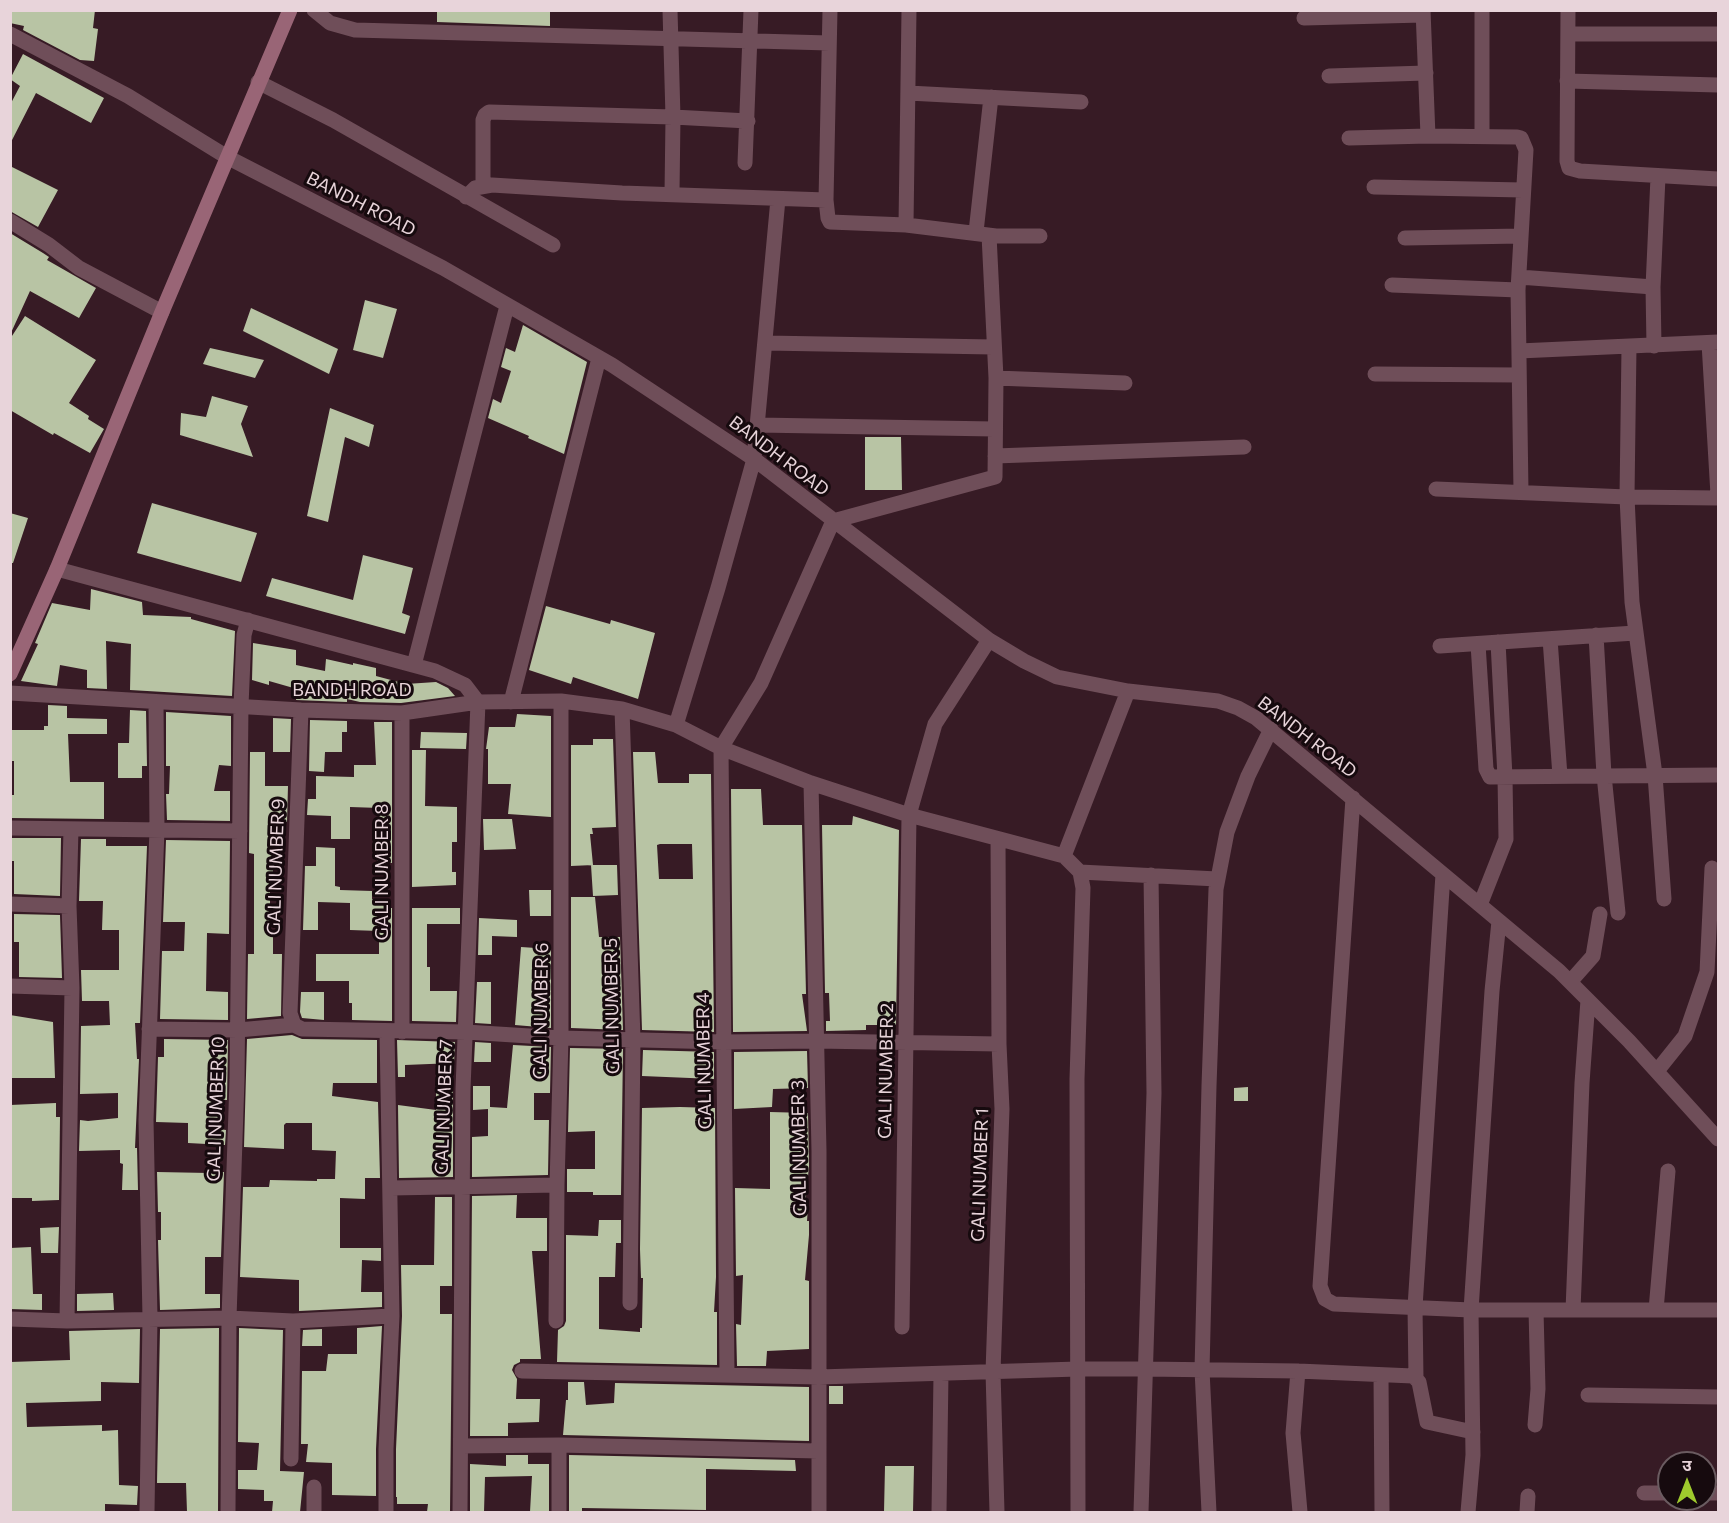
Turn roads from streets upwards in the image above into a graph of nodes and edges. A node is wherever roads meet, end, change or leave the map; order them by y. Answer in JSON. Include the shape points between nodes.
{"nodes":[{"id":1,"x":290,"y":10,"type":"edge"},
{"id":2,"x":314,"y":10,"type":"edge"},
{"id":3,"x":670,"y":10,"type":"edge"},
{"id":4,"x":751,"y":10,"type":"edge"},
{"id":5,"x":830,"y":10,"type":"edge"},
{"id":6,"x":909,"y":10,"type":"edge"},
{"id":7,"x":1482,"y":10,"type":"edge"},
{"id":8,"x":1568,"y":10,"type":"edge"},
{"id":9,"x":1423,"y":13,"type":"edge"},
{"id":10,"x":1304,"y":18,"type":"dead end"},
{"id":11,"x":10,"y":34,"type":"edge"},
{"id":12,"x":1568,"y":34,"type":"junction"},
{"id":13,"x":1719,"y":34,"type":"edge"},
{"id":14,"x":670,"y":40,"type":"junction"},
{"id":15,"x":750,"y":41,"type":"junction"},
{"id":16,"x":829,"y":42,"type":"junction"},
{"id":17,"x":1426,"y":73,"type":"junction"},
{"id":18,"x":1329,"y":76,"type":"dead end"},
{"id":19,"x":1567,"y":81,"type":"junction"},
{"id":20,"x":258,"y":82,"type":"junction"},
{"id":21,"x":1719,"y":85,"type":"edge"},
{"id":22,"x":908,"y":93,"type":"junction"},
{"id":23,"x":991,"y":97,"type":"junction"},
{"id":24,"x":1082,"y":102,"type":"dead end"},
{"id":25,"x":673,"y":117,"type":"junction"},
{"id":26,"x":748,"y":121,"type":"junction"},
{"id":27,"x":1428,"y":136,"type":"junction"},
{"id":28,"x":1482,"y":136,"type":"junction"},
{"id":29,"x":1349,"y":138,"type":"dead end"},
{"id":30,"x":227,"y":157,"type":"junction"},
{"id":31,"x":745,"y":163,"type":"dead end"},
{"id":32,"x":1658,"y":177,"type":"junction"},
{"id":33,"x":1719,"y":179,"type":"edge"},
{"id":34,"x":483,"y":185,"type":"junction"},
{"id":35,"x":1374,"y":187,"type":"dead end"},
{"id":36,"x":1523,"y":190,"type":"junction"},
{"id":37,"x":672,"y":193,"type":"junction"},
{"id":38,"x":466,"y":197,"type":"junction"},
{"id":39,"x":778,"y":199,"type":"junction"},
{"id":40,"x":826,"y":200,"type":"junction"},
{"id":41,"x":10,"y":221,"type":"edge"},
{"id":42,"x":906,"y":225,"type":"junction"},
{"id":43,"x":983,"y":234,"type":"junction"},
{"id":44,"x":1040,"y":236,"type":"dead end"},
{"id":45,"x":1521,"y":236,"type":"junction"},
{"id":46,"x":1405,"y":238,"type":"dead end"},
{"id":47,"x":553,"y":245,"type":"dead end"},
{"id":48,"x":1519,"y":283,"type":"junction"},
{"id":49,"x":1392,"y":285,"type":"dead end"},
{"id":50,"x":1653,"y":287,"type":"junction"},
{"id":51,"x":507,"y":306,"type":"junction"},
{"id":52,"x":162,"y":312,"type":"junction"},
{"id":53,"x":1714,"y":342,"type":"edge"},
{"id":54,"x":766,"y":343,"type":"junction"},
{"id":55,"x":1654,"y":346,"type":"junction"},
{"id":56,"x":993,"y":347,"type":"junction"},
{"id":57,"x":1629,"y":347,"type":"junction"},
{"id":58,"x":1519,"y":351,"type":"junction"},
{"id":59,"x":599,"y":358,"type":"junction"},
{"id":60,"x":1375,"y":374,"type":"dead end"},
{"id":61,"x":1518,"y":375,"type":"junction"},
{"id":62,"x":996,"y":378,"type":"junction"},
{"id":63,"x":1125,"y":382,"type":"dead end"},
{"id":64,"x":758,"y":425,"type":"junction"},
{"id":65,"x":994,"y":429,"type":"junction"},
{"id":66,"x":1244,"y":447,"type":"dead end"},
{"id":67,"x":995,"y":456,"type":"junction"},
{"id":68,"x":754,"y":459,"type":"junction"},
{"id":69,"x":1436,"y":489,"type":"dead end"},
{"id":70,"x":1521,"y":492,"type":"junction"},
{"id":71,"x":1627,"y":497,"type":"junction"},
{"id":72,"x":1719,"y":497,"type":"edge"},
{"id":73,"x":833,"y":521,"type":"junction"},
{"id":74,"x":57,"y":569,"type":"junction"},
{"id":75,"x":248,"y":620,"type":"junction"},
{"id":76,"x":1635,"y":633,"type":"junction"},
{"id":77,"x":1596,"y":635,"type":"junction"},
{"id":78,"x":989,"y":639,"type":"junction"},
{"id":79,"x":1550,"y":639,"type":"junction"},
{"id":80,"x":1498,"y":642,"type":"junction"},
{"id":81,"x":1478,"y":644,"type":"junction"},
{"id":82,"x":1440,"y":646,"type":"dead end"},
{"id":83,"x":414,"y":665,"type":"junction"},
{"id":84,"x":11,"y":674,"type":"edge"},
{"id":85,"x":1128,"y":691,"type":"junction"},
{"id":86,"x":10,"y":693,"type":"edge"},
{"id":87,"x":561,"y":701,"type":"junction"},
{"id":88,"x":156,"y":702,"type":"junction"},
{"id":89,"x":478,"y":702,"type":"junction"},
{"id":90,"x":511,"y":702,"type":"junction"},
{"id":91,"x":241,"y":706,"type":"junction"},
{"id":92,"x":622,"y":709,"type":"junction"},
{"id":93,"x":301,"y":710,"type":"junction"},
{"id":94,"x":402,"y":712,"type":"junction"},
{"id":95,"x":676,"y":725,"type":"junction"},
{"id":96,"x":1271,"y":729,"type":"junction"},
{"id":97,"x":721,"y":748,"type":"junction"},
{"id":98,"x":1604,"y":775,"type":"junction"},
{"id":99,"x":1655,"y":775,"type":"junction"},
{"id":100,"x":1719,"y":775,"type":"edge"},
{"id":101,"x":1560,"y":776,"type":"junction"},
{"id":102,"x":1505,"y":777,"type":"junction"},
{"id":103,"x":811,"y":783,"type":"junction"},
{"id":104,"x":1353,"y":798,"type":"junction"},
{"id":105,"x":909,"y":815,"type":"junction"},
{"id":106,"x":10,"y":828,"type":"edge"},
{"id":107,"x":71,"y":829,"type":"junction"},
{"id":108,"x":157,"y":830,"type":"junction"},
{"id":109,"x":240,"y":831,"type":"junction"},
{"id":110,"x":998,"y":839,"type":"junction"},
{"id":111,"x":1064,"y":856,"type":"junction"},
{"id":112,"x":1712,"y":868,"type":"dead end"},
{"id":113,"x":1080,"y":872,"type":"junction"},
{"id":114,"x":1443,"y":874,"type":"junction"},
{"id":115,"x":1151,"y":875,"type":"junction"},
{"id":116,"x":1217,"y":879,"type":"junction"},
{"id":117,"x":1664,"y":899,"type":"dead end"},
{"id":118,"x":10,"y":904,"type":"edge"},
{"id":119,"x":1480,"y":905,"type":"junction"},
{"id":120,"x":69,"y":906,"type":"junction"},
{"id":121,"x":1618,"y":913,"type":"dead end"},
{"id":122,"x":1600,"y":914,"type":"dead end"},
{"id":123,"x":1499,"y":921,"type":"junction"},
{"id":124,"x":1713,"y":972,"type":"edge"},
{"id":125,"x":1570,"y":982,"type":"junction"},
{"id":126,"x":10,"y":986,"type":"edge"},
{"id":127,"x":72,"y":988,"type":"junction"},
{"id":128,"x":1588,"y":1000,"type":"junction"},
{"id":129,"x":294,"y":1025,"type":"junction"},
{"id":130,"x":149,"y":1029,"type":"junction"},
{"id":131,"x":238,"y":1030,"type":"junction"},
{"id":132,"x":394,"y":1032,"type":"junction"},
{"id":133,"x":466,"y":1032,"type":"junction"},
{"id":134,"x":561,"y":1038,"type":"junction"},
{"id":135,"x":633,"y":1039,"type":"junction"},
{"id":136,"x":816,"y":1041,"type":"junction"},
{"id":137,"x":723,"y":1042,"type":"junction"},
{"id":138,"x":905,"y":1043,"type":"junction"},
{"id":139,"x":999,"y":1044,"type":"junction"},
{"id":140,"x":1657,"y":1071,"type":"junction"},
{"id":141,"x":1719,"y":1138,"type":"edge"},
{"id":142,"x":1668,"y":1171,"type":"dead end"},
{"id":143,"x":557,"y":1185,"type":"junction"},
{"id":144,"x":461,"y":1187,"type":"junction"},
{"id":145,"x":391,"y":1188,"type":"junction"},
{"id":146,"x":630,"y":1303,"type":"dead end"},
{"id":147,"x":1415,"y":1307,"type":"junction"},
{"id":148,"x":1471,"y":1310,"type":"junction"},
{"id":149,"x":1536,"y":1310,"type":"junction"},
{"id":150,"x":1573,"y":1310,"type":"junction"},
{"id":151,"x":1656,"y":1310,"type":"junction"},
{"id":152,"x":1719,"y":1310,"type":"edge"},
{"id":153,"x":392,"y":1316,"type":"junction"},
{"id":154,"x":150,"y":1318,"type":"junction"},
{"id":155,"x":229,"y":1318,"type":"junction"},
{"id":156,"x":10,"y":1319,"type":"edge"},
{"id":157,"x":67,"y":1321,"type":"junction"},
{"id":158,"x":293,"y":1321,"type":"junction"},
{"id":159,"x":556,"y":1321,"type":"dead end"},
{"id":160,"x":902,"y":1327,"type":"dead end"},
{"id":161,"x":1078,"y":1369,"type":"junction"},
{"id":162,"x":1145,"y":1369,"type":"junction"},
{"id":163,"x":1202,"y":1370,"type":"junction"},
{"id":164,"x":522,"y":1371,"type":"dead end"},
{"id":165,"x":1298,"y":1371,"type":"junction"},
{"id":166,"x":993,"y":1372,"type":"junction"},
{"id":167,"x":727,"y":1374,"type":"junction"},
{"id":168,"x":941,"y":1374,"type":"junction"},
{"id":169,"x":1381,"y":1375,"type":"junction"},
{"id":170,"x":819,"y":1377,"type":"junction"},
{"id":171,"x":1416,"y":1377,"type":"junction"},
{"id":172,"x":1588,"y":1395,"type":"dead end"},
{"id":173,"x":1719,"y":1397,"type":"edge"},
{"id":174,"x":1535,"y":1425,"type":"dead end"},
{"id":175,"x":1473,"y":1432,"type":"junction"},
{"id":176,"x":559,"y":1445,"type":"junction"},
{"id":177,"x":461,"y":1446,"type":"junction"},
{"id":178,"x":818,"y":1450,"type":"junction"},
{"id":179,"x":291,"y":1459,"type":"dead end"},
{"id":180,"x":314,"y":1487,"type":"dead end"},
{"id":181,"x":1644,"y":1493,"type":"dead end"},
{"id":182,"x":1657,"y":1493,"type":"edge"},
{"id":183,"x":1528,"y":1496,"type":"dead end"},
{"id":184,"x":147,"y":1512,"type":"edge"},
{"id":185,"x":228,"y":1512,"type":"edge"},
{"id":186,"x":314,"y":1512,"type":"edge"},
{"id":187,"x":386,"y":1512,"type":"edge"},
{"id":188,"x":460,"y":1512,"type":"edge"},
{"id":189,"x":559,"y":1512,"type":"edge"},
{"id":190,"x":819,"y":1512,"type":"edge"},
{"id":191,"x":939,"y":1512,"type":"edge"},
{"id":192,"x":997,"y":1512,"type":"edge"},
{"id":193,"x":1078,"y":1512,"type":"edge"},
{"id":194,"x":1142,"y":1512,"type":"edge"},
{"id":195,"x":1209,"y":1512,"type":"edge"},
{"id":196,"x":1300,"y":1512,"type":"edge"},
{"id":197,"x":1382,"y":1512,"type":"edge"},
{"id":198,"x":1468,"y":1512,"type":"edge"},
{"id":199,"x":1527,"y":1512,"type":"edge"}],
"edges":[{"from":1,"to":20,"type":"street"},
{"from":2,"to":14,"type":"street","via":[[330,23],[355,30]]},
{"from":3,"to":14,"type":"street"},
{"from":4,"to":15,"type":"street"},
{"from":5,"to":16,"type":"street"},
{"from":6,"to":22,"type":"street"},
{"from":7,"to":28,"type":"street"},
{"from":8,"to":12,"type":"street"},
{"from":9,"to":10,"type":"street"},
{"from":9,"to":17,"type":"street"},
{"from":11,"to":30,"type":"street","name":"BANDH ROAD","via":[[128,96]]},
{"from":12,"to":13,"type":"street"},
{"from":12,"to":19,"type":"street"},
{"from":14,"to":15,"type":"street"},
{"from":14,"to":25,"type":"street"},
{"from":15,"to":16,"type":"street"},
{"from":15,"to":26,"type":"street"},
{"from":16,"to":40,"type":"street"},
{"from":17,"to":18,"type":"street"},
{"from":17,"to":27,"type":"street"},
{"from":19,"to":21,"type":"street"},
{"from":19,"to":32,"type":"street","via":[[1569,168]]},
{"from":20,"to":30,"type":"street"},
{"from":20,"to":38,"type":"street","via":[[333,120]]},
{"from":22,"to":23,"type":"street"},
{"from":22,"to":42,"type":"street"},
{"from":23,"to":24,"type":"street"},
{"from":23,"to":43,"type":"street"},
{"from":25,"to":26,"type":"street"},
{"from":25,"to":34,"type":"street","via":[[489,112],[483,120]]},
{"from":25,"to":37,"type":"street"},
{"from":26,"to":31,"type":"street"},
{"from":27,"to":28,"type":"street"},
{"from":27,"to":29,"type":"street"},
{"from":28,"to":36,"type":"street","via":[[1521,138],[1526,150]]},
{"from":30,"to":51,"type":"street","name":"BANDH ROAD","via":[[443,268]]},
{"from":30,"to":52,"type":"street"},
{"from":32,"to":33,"type":"street"},
{"from":32,"to":50,"type":"street"},
{"from":34,"to":37,"type":"street"},
{"from":34,"to":38,"type":"street"},
{"from":35,"to":36,"type":"street"},
{"from":36,"to":45,"type":"street"},
{"from":37,"to":39,"type":"street"},
{"from":38,"to":47,"type":"street"},
{"from":39,"to":40,"type":"street"},
{"from":39,"to":54,"type":"street"},
{"from":40,"to":42,"type":"street","via":[[828,218],[833,223]]},
{"from":41,"to":52,"type":"street","via":[[79,268]]},
{"from":42,"to":43,"type":"street"},
{"from":43,"to":44,"type":"street"},
{"from":43,"to":56,"type":"street"},
{"from":45,"to":46,"type":"street"},
{"from":45,"to":48,"type":"street"},
{"from":48,"to":49,"type":"street"},
{"from":48,"to":50,"type":"street"},
{"from":48,"to":58,"type":"street"},
{"from":50,"to":55,"type":"street"},
{"from":51,"to":59,"type":"street","name":"BANDH ROAD"},
{"from":51,"to":83,"type":"street"},
{"from":52,"to":74,"type":"street"},
{"from":53,"to":55,"type":"street"},
{"from":53,"to":72,"type":"street"},
{"from":54,"to":56,"type":"street"},
{"from":54,"to":64,"type":"street"},
{"from":55,"to":57,"type":"street"},
{"from":56,"to":62,"type":"street"},
{"from":57,"to":58,"type":"street"},
{"from":57,"to":71,"type":"street"},
{"from":58,"to":61,"type":"street"},
{"from":59,"to":68,"type":"street","name":"BANDH ROAD"},
{"from":59,"to":90,"type":"street"},
{"from":60,"to":61,"type":"street"},
{"from":61,"to":70,"type":"street"},
{"from":62,"to":63,"type":"street"},
{"from":62,"to":65,"type":"street"},
{"from":64,"to":65,"type":"street"},
{"from":64,"to":68,"type":"street"},
{"from":65,"to":67,"type":"street"},
{"from":66,"to":67,"type":"street"},
{"from":67,"to":73,"type":"street","via":[[994,478]]},
{"from":68,"to":73,"type":"street","name":"BANDH ROAD"},
{"from":68,"to":95,"type":"street"},
{"from":69,"to":70,"type":"street"},
{"from":70,"to":71,"type":"street"},
{"from":71,"to":72,"type":"street"},
{"from":71,"to":76,"type":"street"},
{"from":73,"to":78,"type":"street","name":"BANDH ROAD"},
{"from":73,"to":97,"type":"street","via":[[761,683]]},
{"from":74,"to":75,"type":"street"},
{"from":74,"to":84,"type":"street"},
{"from":75,"to":83,"type":"street"},
{"from":75,"to":91,"type":"street","name":"GALI NUMBER 10"},
{"from":76,"to":77,"type":"street"},
{"from":76,"to":99,"type":"street"},
{"from":77,"to":79,"type":"street"},
{"from":77,"to":98,"type":"street"},
{"from":78,"to":85,"type":"street","name":"BANDH ROAD","via":[[1047,673]]},
{"from":78,"to":105,"type":"street","name":"GALI NUMBER 2","via":[[935,724]]},
{"from":79,"to":80,"type":"street"},
{"from":79,"to":101,"type":"street"},
{"from":80,"to":81,"type":"street"},
{"from":80,"to":102,"type":"street"},
{"from":81,"to":82,"type":"street"},
{"from":81,"to":102,"type":"street","via":[[1486,772],[1492,778]]},
{"from":83,"to":89,"type":"street","via":[[465,685]]},
{"from":85,"to":96,"type":"street","name":"BANDH ROAD","via":[[1228,704]]},
{"from":85,"to":111,"type":"street"},
{"from":86,"to":88,"type":"street","name":"BANDH ROAD"},
{"from":87,"to":90,"type":"street","name":"BANDH ROAD"},
{"from":87,"to":92,"type":"street","name":"BANDH ROAD"},
{"from":87,"to":134,"type":"street","name":"GALI NUMBER 6"},
{"from":88,"to":91,"type":"street","name":"BANDH ROAD"},
{"from":88,"to":108,"type":"street"},
{"from":89,"to":90,"type":"street","name":"BANDH ROAD"},
{"from":89,"to":94,"type":"street","name":"BANDH ROAD"},
{"from":89,"to":133,"type":"street","name":"GALI NUMBER 7"},
{"from":91,"to":93,"type":"street","name":"BANDH ROAD"},
{"from":91,"to":109,"type":"street","name":"GALI NUMBER 10"},
{"from":92,"to":95,"type":"street","name":"BANDH ROAD"},
{"from":92,"to":135,"type":"street","name":"GALI NUMBER 5"},
{"from":93,"to":94,"type":"street","name":"BANDH ROAD"},
{"from":93,"to":129,"type":"street","name":"GALI NUMBER 9","via":[[291,1013]]},
{"from":94,"to":132,"type":"street","name":"GALI NUMBER 8"},
{"from":95,"to":97,"type":"street","name":"BANDH ROAD"},
{"from":96,"to":104,"type":"street","name":"BANDH ROAD"},
{"from":96,"to":116,"type":"street","via":[[1231,821]]},
{"from":97,"to":103,"type":"street","name":"BANDH ROAD"},
{"from":97,"to":137,"type":"street","name":"GALI NUMBER 4"},
{"from":98,"to":99,"type":"street"},
{"from":98,"to":101,"type":"street"},
{"from":98,"to":121,"type":"street"},
{"from":99,"to":100,"type":"street"},
{"from":99,"to":117,"type":"street"},
{"from":101,"to":102,"type":"street"},
{"from":102,"to":119,"type":"street","via":[[1506,838]]},
{"from":103,"to":105,"type":"street","name":"BANDH ROAD"},
{"from":103,"to":136,"type":"street","name":"GALI NUMBER 3"},
{"from":104,"to":114,"type":"street","name":"BANDH ROAD"},
{"from":104,"to":147,"type":"street","via":[[1320,1286],[1325,1299],[1334,1304]]},
{"from":105,"to":110,"type":"street","name":"BANDH ROAD"},
{"from":105,"to":138,"type":"street","name":"GALI NUMBER 2"},
{"from":106,"to":107,"type":"street"},
{"from":107,"to":108,"type":"street"},
{"from":107,"to":120,"type":"street"},
{"from":108,"to":109,"type":"street"},
{"from":108,"to":130,"type":"street"},
{"from":109,"to":131,"type":"street","name":"GALI NUMBER 10"},
{"from":110,"to":111,"type":"street","name":"BANDH ROAD"},
{"from":110,"to":139,"type":"street","name":"GALI NUMBER 1"},
{"from":111,"to":113,"type":"street"},
{"from":112,"to":124,"type":"street"},
{"from":113,"to":115,"type":"street"},
{"from":113,"to":161,"type":"street","via":[[1083,888],[1077,1079]]},
{"from":114,"to":119,"type":"street","name":"BANDH ROAD"},
{"from":114,"to":147,"type":"street"},
{"from":115,"to":116,"type":"street"},
{"from":115,"to":162,"type":"street","via":[[1154,1093]]},
{"from":116,"to":163,"type":"street"},
{"from":118,"to":120,"type":"street"},
{"from":119,"to":123,"type":"street","name":"BANDH ROAD"},
{"from":120,"to":127,"type":"street"},
{"from":122,"to":125,"type":"street","via":[[1593,956]]},
{"from":123,"to":125,"type":"street","name":"BANDH ROAD"},
{"from":123,"to":148,"type":"street"},
{"from":124,"to":140,"type":"street","via":[[1685,1036]]},
{"from":125,"to":128,"type":"street","name":"BANDH ROAD"},
{"from":126,"to":127,"type":"street"},
{"from":127,"to":157,"type":"street"},
{"from":128,"to":140,"type":"street","name":"BANDH ROAD"},
{"from":128,"to":150,"type":"street"},
{"from":129,"to":131,"type":"street"},
{"from":129,"to":132,"type":"street","via":[[302,1029]]},
{"from":130,"to":131,"type":"street"},
{"from":130,"to":154,"type":"street","via":[[146,1120]]},
{"from":131,"to":155,"type":"street","name":"GALI NUMBER 10"},
{"from":132,"to":133,"type":"street"},
{"from":132,"to":145,"type":"street","name":"GALI NUMBER 8","via":[[388,1171]]},
{"from":133,"to":134,"type":"street"},
{"from":133,"to":144,"type":"street","name":"GALI NUMBER 7"},
{"from":134,"to":135,"type":"street"},
{"from":134,"to":143,"type":"street","name":"GALI NUMBER 6"},
{"from":135,"to":137,"type":"street"},
{"from":135,"to":146,"type":"street","name":"GALI NUMBER 5"},
{"from":136,"to":137,"type":"street"},
{"from":136,"to":138,"type":"street"},
{"from":136,"to":170,"type":"street","name":"GALI NUMBER 3"},
{"from":137,"to":167,"type":"street","name":"GALI NUMBER 4"},
{"from":138,"to":139,"type":"street"},
{"from":138,"to":160,"type":"street","name":"GALI NUMBER 2"},
{"from":139,"to":166,"type":"street","name":"GALI NUMBER 1","via":[[1002,1109]]},
{"from":140,"to":141,"type":"street","name":"BANDH ROAD"},
{"from":142,"to":151,"type":"street"},
{"from":143,"to":144,"type":"street"},
{"from":143,"to":159,"type":"street","name":"GALI NUMBER 6"},
{"from":144,"to":145,"type":"street"},
{"from":144,"to":177,"type":"street","name":"GALI NUMBER 7"},
{"from":145,"to":153,"type":"street","name":"GALI NUMBER 8"},
{"from":147,"to":148,"type":"street"},
{"from":147,"to":171,"type":"street"},
{"from":148,"to":149,"type":"street"},
{"from":148,"to":175,"type":"street"},
{"from":149,"to":150,"type":"street"},
{"from":149,"to":174,"type":"street"},
{"from":150,"to":151,"type":"street"},
{"from":151,"to":152,"type":"street"},
{"from":153,"to":158,"type":"street"},
{"from":153,"to":187,"type":"street","name":"GALI NUMBER 8"},
{"from":154,"to":155,"type":"street"},
{"from":154,"to":157,"type":"street"},
{"from":154,"to":184,"type":"street"},
{"from":155,"to":158,"type":"street"},
{"from":155,"to":185,"type":"street","name":"GALI NUMBER 10"},
{"from":156,"to":157,"type":"street"},
{"from":158,"to":179,"type":"street"},
{"from":161,"to":162,"type":"street"},
{"from":161,"to":166,"type":"street"},
{"from":161,"to":193,"type":"street"},
{"from":162,"to":163,"type":"street"},
{"from":162,"to":194,"type":"street"},
{"from":163,"to":165,"type":"street"},
{"from":163,"to":195,"type":"street"},
{"from":164,"to":167,"type":"street"},
{"from":165,"to":169,"type":"street"},
{"from":165,"to":196,"type":"street","via":[[1293,1432]]},
{"from":166,"to":168,"type":"street"},
{"from":166,"to":192,"type":"street","name":"GALI NUMBER 1"},
{"from":167,"to":170,"type":"street"},
{"from":168,"to":170,"type":"street"},
{"from":168,"to":191,"type":"street"},
{"from":169,"to":171,"type":"street"},
{"from":169,"to":197,"type":"street"},
{"from":170,"to":178,"type":"street","name":"GALI NUMBER 3"},
{"from":171,"to":175,"type":"street","via":[[1427,1422]]},
{"from":172,"to":173,"type":"street"},
{"from":175,"to":198,"type":"street"},
{"from":176,"to":177,"type":"street"},
{"from":176,"to":178,"type":"street"},
{"from":176,"to":189,"type":"street"},
{"from":177,"to":188,"type":"street","name":"GALI NUMBER 7"},
{"from":178,"to":190,"type":"street","name":"GALI NUMBER 3"},
{"from":180,"to":186,"type":"street"},
{"from":181,"to":182,"type":"street"},
{"from":183,"to":199,"type":"street"}]}
